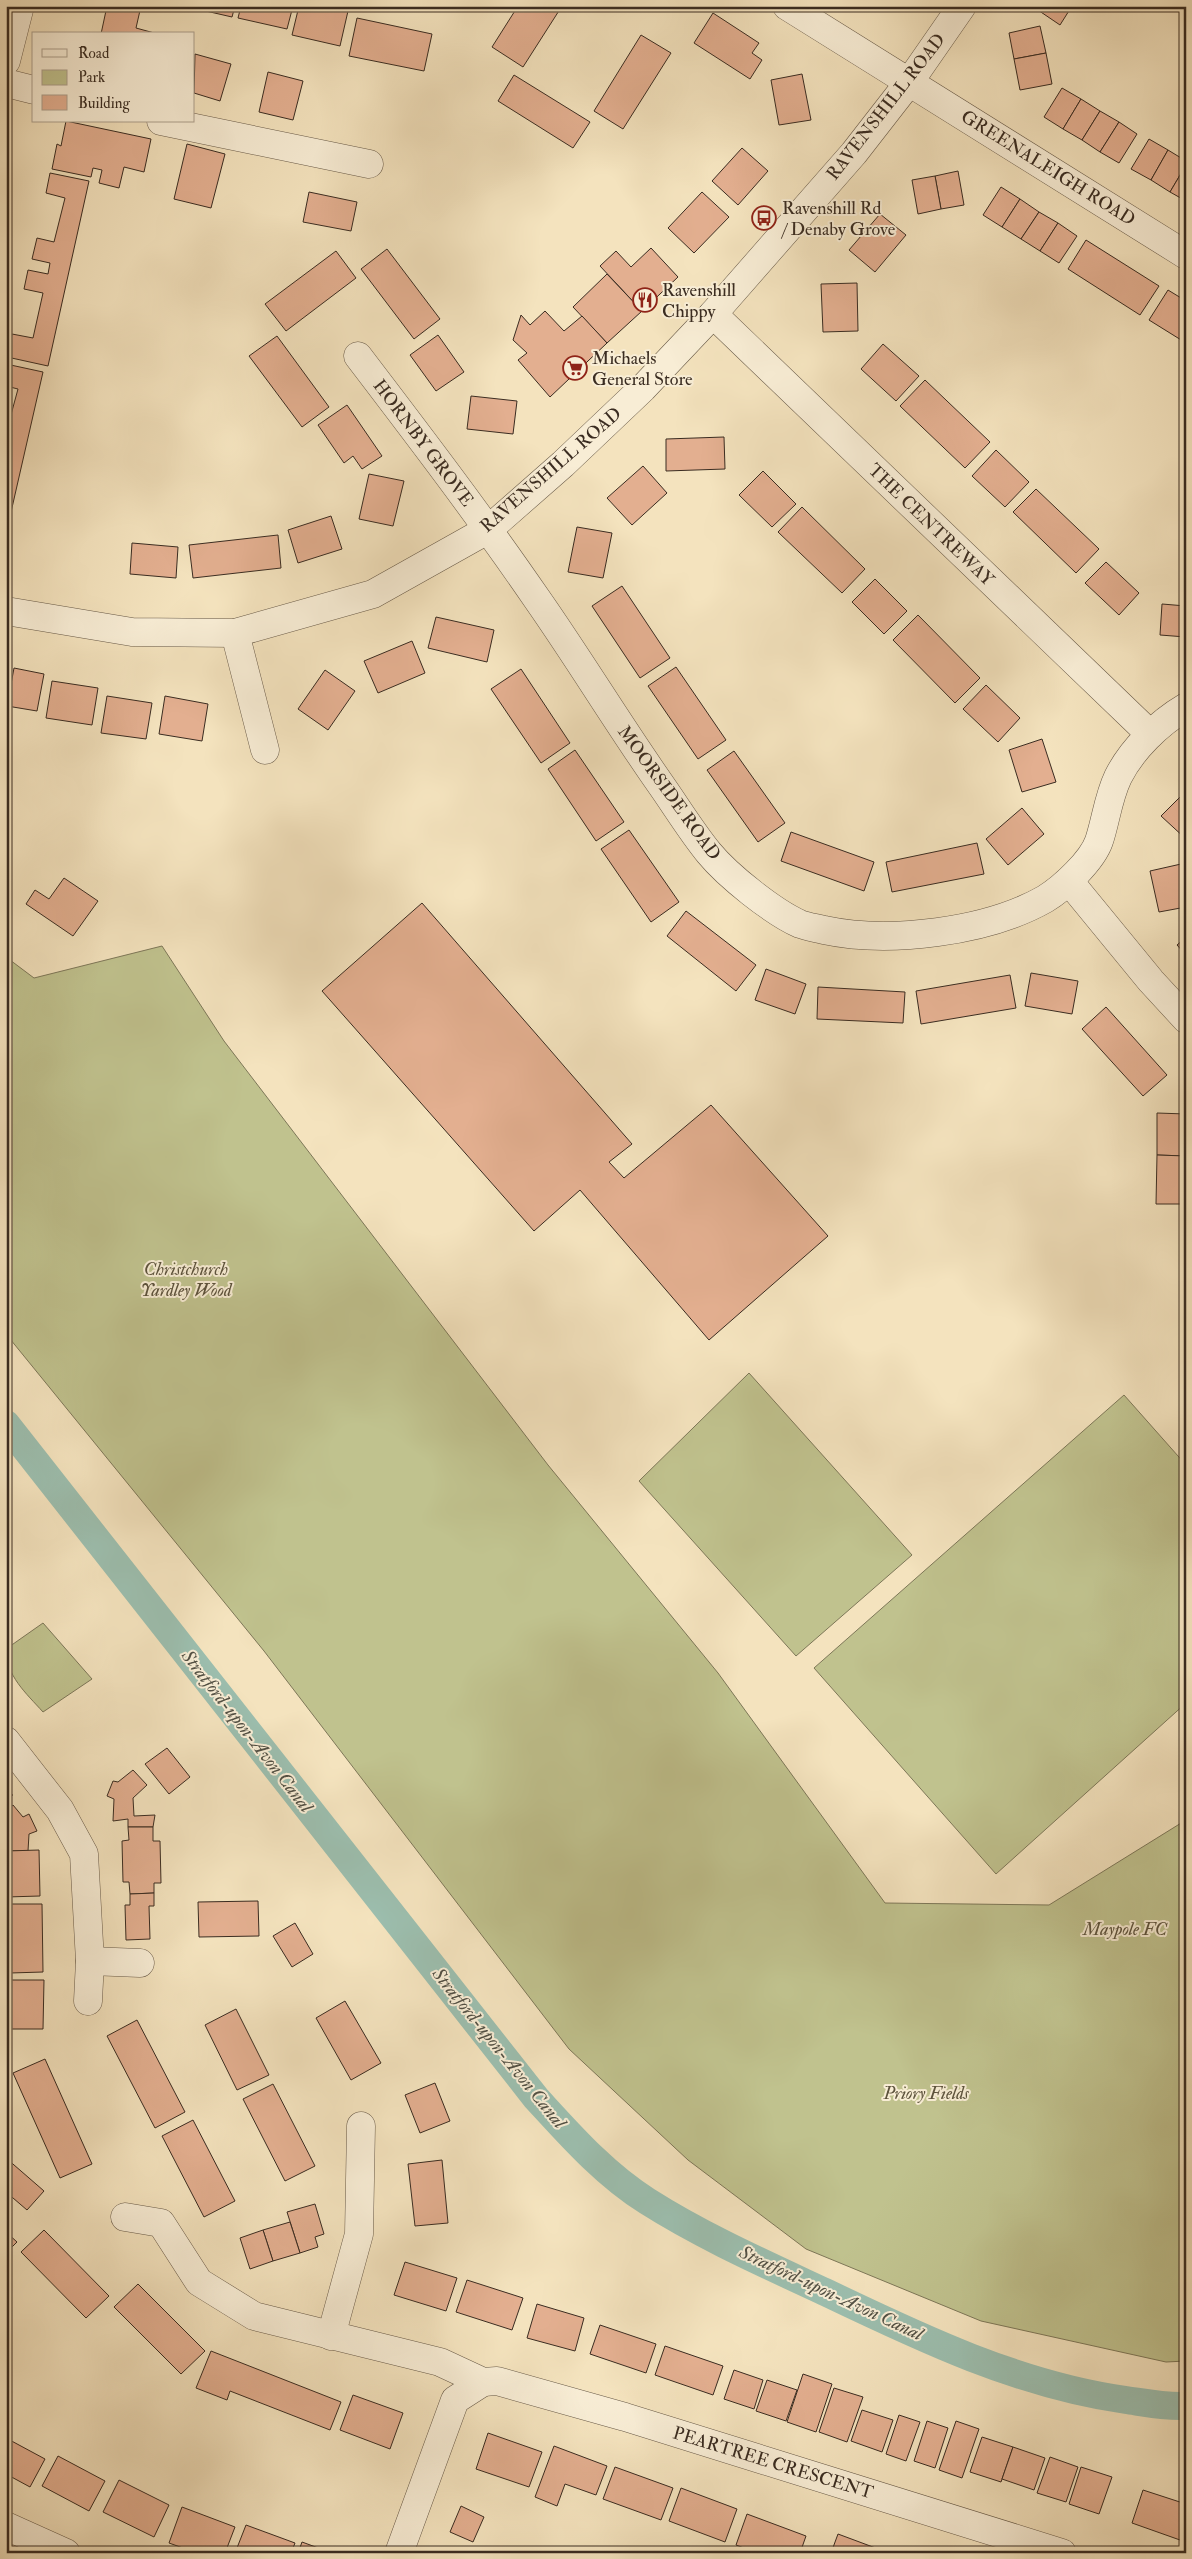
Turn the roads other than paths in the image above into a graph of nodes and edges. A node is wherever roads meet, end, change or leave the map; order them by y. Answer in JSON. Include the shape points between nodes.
{"nodes":[{"id":1,"x":20,"y":6,"type":"edge"},
{"id":2,"x":787,"y":6,"type":"edge"},
{"id":3,"x":962,"y":6,"type":"edge"},
{"id":4,"x":6,"y":61,"type":"edge"},
{"id":5,"x":910,"y":81,"type":"junction"},
{"id":6,"x":6,"y":83,"type":"edge"},
{"id":7,"x":32,"y":90,"type":"edge"},
{"id":8,"x":166,"y":122,"type":"edge"},
{"id":9,"x":369,"y":164,"type":"dead end"},
{"id":10,"x":1186,"y":255,"type":"edge"},
{"id":11,"x":713,"y":314,"type":"junction"},
{"id":12,"x":358,"y":356,"type":"dead end"},
{"id":13,"x":489,"y":529,"type":"junction"},
{"id":14,"x":6,"y":611,"type":"edge"},
{"id":15,"x":235,"y":633,"type":"junction"},
{"id":16,"x":1186,"y":707,"type":"edge"},
{"id":17,"x":1150,"y":734,"type":"junction"},
{"id":18,"x":265,"y":750,"type":"dead end"},
{"id":19,"x":1069,"y":881,"type":"junction"},
{"id":20,"x":1186,"y":1019,"type":"edge"},
{"id":21,"x":6,"y":1741,"type":"edge"},
{"id":22,"x":90,"y":1961,"type":"junction"},
{"id":23,"x":140,"y":1963,"type":"dead end"},
{"id":24,"x":88,"y":2001,"type":"dead end"},
{"id":25,"x":361,"y":2126,"type":"dead end"},
{"id":26,"x":126,"y":2217,"type":"dead end"},
{"id":27,"x":331,"y":2336,"type":"junction"},
{"id":28,"x":483,"y":2382,"type":"junction"},
{"id":29,"x":6,"y":2526,"type":"edge"},
{"id":30,"x":59,"y":2551,"type":"edge"},
{"id":31,"x":399,"y":2553,"type":"edge"},
{"id":32,"x":1062,"y":2553,"type":"edge"}],
"edges":[{"from":1,"to":4,"type":"street"},
{"from":2,"to":5,"type":"street","name":"GREENALEIGH ROAD"},
{"from":3,"to":5,"type":"street","name":"RAVENSHILL ROAD"},
{"from":5,"to":10,"type":"street","name":"GREENALEIGH ROAD"},
{"from":5,"to":11,"type":"street","name":"RAVENSHILL ROAD","via":[[854,153]]},
{"from":6,"to":7,"type":"street"},
{"from":8,"to":9,"type":"street"},
{"from":11,"to":13,"type":"street","name":"RAVENSHILL ROAD","via":[[636,394]]},
{"from":11,"to":17,"type":"street","name":"THE CENTREWAY"},
{"from":12,"to":13,"type":"street","name":"HORNBY GROVE"},
{"from":13,"to":15,"type":"street","name":"RAVENSHILL ROAD","via":[[373,594]]},
{"from":13,"to":19,"type":"street","name":"MOORSIDE ROAD","via":[[619,725],[710,854],[759,898],[801,924],[845,934],[918,935],[994,920],[1048,897]]},
{"from":14,"to":15,"type":"street","name":"RAVENSHILL ROAD","via":[[132,632]]},
{"from":15,"to":18,"type":"street"},
{"from":16,"to":17,"type":"street"},
{"from":17,"to":19,"type":"street","via":[[1128,759],[1117,778],[1098,844]]},
{"from":19,"to":20,"type":"street","via":[[1150,981]]},
{"from":21,"to":22,"type":"street","via":[[60,1810],[84,1854]]},
{"from":22,"to":23,"type":"street"},
{"from":22,"to":24,"type":"street"},
{"from":25,"to":27,"type":"street","via":[[358,2234]]},
{"from":26,"to":27,"type":"street","name":"PEARTREE CRESCENT","via":[[161,2223],[200,2282],[254,2316]]},
{"from":27,"to":28,"type":"street","name":"PEARTREE CRESCENT","via":[[440,2362]]},
{"from":28,"to":31,"type":"street","via":[[455,2400]]},
{"from":28,"to":32,"type":"street","name":"PEARTREE CRESCENT","via":[[498,2381],[625,2417]]},
{"from":29,"to":30,"type":"street"}]}
